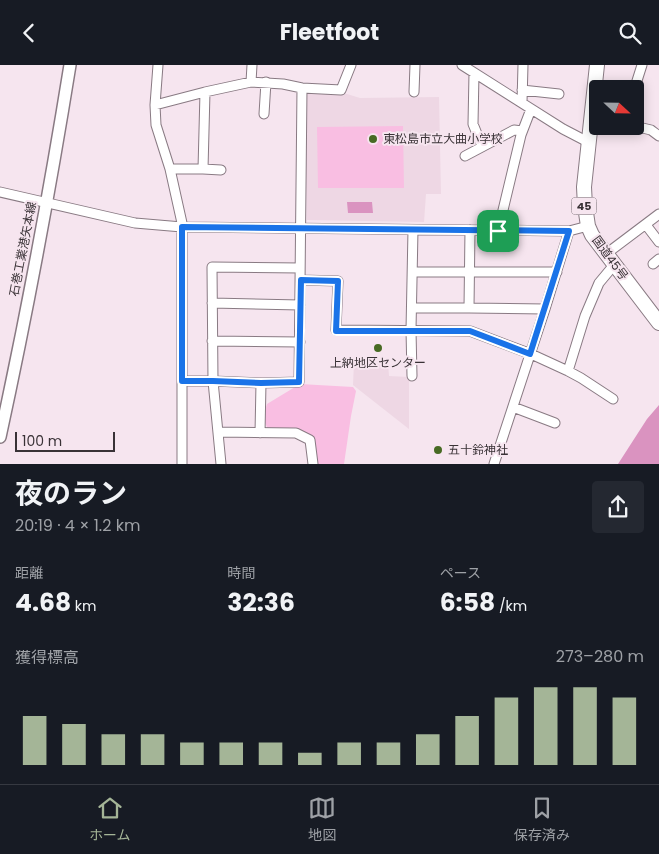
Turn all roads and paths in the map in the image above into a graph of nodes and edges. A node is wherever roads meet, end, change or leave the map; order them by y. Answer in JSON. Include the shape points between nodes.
{"nodes":[{"id":1,"x":70,"y":65,"type":"edge"},
{"id":2,"x":158,"y":65,"type":"edge"},
{"id":3,"x":252,"y":65,"type":"edge"},
{"id":4,"x":351,"y":65,"type":"edge"},
{"id":5,"x":415,"y":65,"type":"edge"},
{"id":6,"x":462,"y":65,"type":"edge"},
{"id":7,"x":523,"y":65,"type":"edge"},
{"id":8,"x":597,"y":65,"type":"edge"},
{"id":9,"x":642,"y":65,"type":"edge"},
{"id":10,"x":474,"y":73,"type":"junction"},
{"id":11,"x":596,"y":80,"type":"edge"},
{"id":12,"x":637,"y":80,"type":"edge"},
{"id":13,"x":250,"y":82,"type":"junction"},
{"id":14,"x":266,"y":83,"type":"junction"},
{"id":15,"x":302,"y":88,"type":"junction"},
{"id":16,"x":522,"y":90,"type":"junction"},
{"id":17,"x":206,"y":91,"type":"junction"},
{"id":18,"x":414,"y":92,"type":"dead end"},
{"id":19,"x":559,"y":94,"type":"dead end"},
{"id":20,"x":522,"y":102,"type":"junction"},
{"id":21,"x":155,"y":105,"type":"junction"},
{"id":22,"x":531,"y":109,"type":"junction"},
{"id":23,"x":264,"y":114,"type":"dead end"},
{"id":24,"x":644,"y":128,"type":"edge"},
{"id":25,"x":522,"y":131,"type":"junction"},
{"id":26,"x":590,"y":135,"type":"edge"},
{"id":27,"x":659,"y":136,"type":"edge"},
{"id":28,"x":588,"y":142,"type":"junction"},
{"id":29,"x":482,"y":146,"type":"junction"},
{"id":30,"x":464,"y":156,"type":"dead end"},
{"id":31,"x":170,"y":169,"type":"junction"},
{"id":32,"x":203,"y":169,"type":"junction"},
{"id":33,"x":221,"y":170,"type":"dead end"},
{"id":34,"x":0,"y":192,"type":"edge"},
{"id":35,"x":46,"y":203,"type":"junction"},
{"id":36,"x":659,"y":214,"type":"edge"},
{"id":37,"x":646,"y":225,"type":"junction"},
{"id":38,"x":588,"y":226,"type":"junction"},
{"id":39,"x":182,"y":227,"type":"junction"},
{"id":40,"x":300,"y":229,"type":"junction"},
{"id":41,"x":414,"y":230,"type":"junction"},
{"id":42,"x":470,"y":230,"type":"junction"},
{"id":43,"x":498,"y":231,"type":"junction"},
{"id":44,"x":569,"y":231,"type":"junction"},
{"id":45,"x":659,"y":242,"type":"edge"},
{"id":46,"x":610,"y":260,"type":"junction"},
{"id":47,"x":300,"y":268,"type":"junction"},
{"id":48,"x":413,"y":272,"type":"junction"},
{"id":49,"x":470,"y":272,"type":"junction"},
{"id":50,"x":557,"y":272,"type":"junction"},
{"id":51,"x":301,"y":280,"type":"junction"},
{"id":52,"x":212,"y":303,"type":"junction"},
{"id":53,"x":300,"y":305,"type":"junction"},
{"id":54,"x":469,"y":308,"type":"junction"},
{"id":55,"x":412,"y":309,"type":"junction"},
{"id":56,"x":545,"y":309,"type":"junction"},
{"id":57,"x":659,"y":323,"type":"edge"},
{"id":58,"x":411,"y":330,"type":"junction"},
{"id":59,"x":212,"y":341,"type":"junction"},
{"id":60,"x":300,"y":342,"type":"junction"},
{"id":61,"x":530,"y":354,"type":"junction"},
{"id":62,"x":568,"y":371,"type":"junction"},
{"id":63,"x":412,"y":376,"type":"dead end"},
{"id":64,"x":182,"y":381,"type":"junction"},
{"id":65,"x":213,"y":381,"type":"junction"},
{"id":66,"x":261,"y":383,"type":"junction"},
{"id":67,"x":613,"y":399,"type":"dead end"},
{"id":68,"x":513,"y":407,"type":"junction"},
{"id":69,"x":555,"y":423,"type":"dead end"},
{"id":70,"x":218,"y":432,"type":"junction"},
{"id":71,"x":260,"y":433,"type":"junction"},
{"id":72,"x":0,"y":437,"type":"edge"},
{"id":73,"x":182,"y":464,"type":"edge"},
{"id":74,"x":221,"y":464,"type":"edge"},
{"id":75,"x":313,"y":464,"type":"edge"},
{"id":76,"x":494,"y":464,"type":"edge"}],
"edges":[{"from":1,"to":35,"type":"main road","name":"石巻工業港矢本線"},
{"from":2,"to":21,"type":"street"},
{"from":3,"to":13,"type":"street"},
{"from":4,"to":15,"type":"street","via":[[342,90]]},
{"from":5,"to":18,"type":"street"},
{"from":6,"to":10,"type":"street"},
{"from":7,"to":16,"type":"street"},
{"from":8,"to":11,"type":"highway","name":"国道45号","number":"45"},
{"from":9,"to":12,"type":"street"},
{"from":10,"to":20,"type":"street"},
{"from":10,"to":29,"type":"street","via":[[473,124]]},
{"from":13,"to":14,"type":"street"},
{"from":13,"to":17,"type":"street"},
{"from":14,"to":15,"type":"street"},
{"from":14,"to":23,"type":"street"},
{"from":15,"to":40,"type":"street"},
{"from":16,"to":19,"type":"street"},
{"from":16,"to":20,"type":"street"},
{"from":17,"to":21,"type":"street"},
{"from":17,"to":32,"type":"street"},
{"from":20,"to":22,"type":"street"},
{"from":21,"to":31,"type":"street","via":[[156,125]]},
{"from":22,"to":25,"type":"street"},
{"from":22,"to":28,"type":"street"},
{"from":24,"to":27,"type":"street"},
{"from":25,"to":29,"type":"street","via":[[514,130]]},
{"from":25,"to":43,"type":"street"},
{"from":26,"to":28,"type":"highway","name":"国道45号","number":"45"},
{"from":28,"to":38,"type":"highway","name":"国道45号","number":"45","via":[[583,196]]},
{"from":29,"to":30,"type":"street"},
{"from":31,"to":32,"type":"street"},
{"from":31,"to":39,"type":"street"},
{"from":32,"to":33,"type":"street"},
{"from":34,"to":35,"type":"street"},
{"from":35,"to":39,"type":"street","via":[[135,223]]},
{"from":35,"to":72,"type":"main road","name":"石巻工業港矢本線"},
{"from":36,"to":37,"type":"street"},
{"from":37,"to":45,"type":"street"},
{"from":37,"to":46,"type":"street"},
{"from":38,"to":44,"type":"street"},
{"from":38,"to":46,"type":"highway","name":"国道45号","number":"45"},
{"from":39,"to":40,"type":"street"},
{"from":39,"to":64,"type":"street"},
{"from":40,"to":41,"type":"street"},
{"from":40,"to":47,"type":"street"},
{"from":41,"to":42,"type":"street"},
{"from":41,"to":48,"type":"street"},
{"from":42,"to":43,"type":"street"},
{"from":42,"to":49,"type":"street"},
{"from":43,"to":44,"type":"street"},
{"from":44,"to":50,"type":"street"},
{"from":46,"to":57,"type":"highway","name":"国道45号","number":"45"},
{"from":46,"to":62,"type":"street","via":[[585,316]]},
{"from":47,"to":51,"type":"street"},
{"from":47,"to":52,"type":"street","via":[[212,267]]},
{"from":48,"to":49,"type":"street"},
{"from":48,"to":55,"type":"street"},
{"from":49,"to":50,"type":"street"},
{"from":49,"to":54,"type":"street"},
{"from":50,"to":56,"type":"street"},
{"from":51,"to":53,"type":"street"},
{"from":51,"to":58,"type":"street","via":[[338,281],[336,331]]},
{"from":52,"to":53,"type":"street"},
{"from":52,"to":59,"type":"street"},
{"from":53,"to":60,"type":"street"},
{"from":54,"to":55,"type":"street"},
{"from":54,"to":56,"type":"street"},
{"from":55,"to":58,"type":"street"},
{"from":56,"to":61,"type":"street"},
{"from":58,"to":61,"type":"street","via":[[470,331]]},
{"from":58,"to":63,"type":"street"},
{"from":59,"to":60,"type":"street"},
{"from":59,"to":65,"type":"street"},
{"from":60,"to":66,"type":"street","via":[[299,382]]},
{"from":61,"to":62,"type":"street"},
{"from":61,"to":68,"type":"street"},
{"from":62,"to":67,"type":"street"},
{"from":64,"to":65,"type":"street"},
{"from":64,"to":73,"type":"street"},
{"from":65,"to":66,"type":"street"},
{"from":65,"to":70,"type":"street"},
{"from":66,"to":71,"type":"street"},
{"from":68,"to":69,"type":"street"},
{"from":68,"to":76,"type":"street"},
{"from":70,"to":71,"type":"street"},
{"from":70,"to":74,"type":"street"},
{"from":71,"to":75,"type":"street","via":[[296,433],[310,440]]}]}
